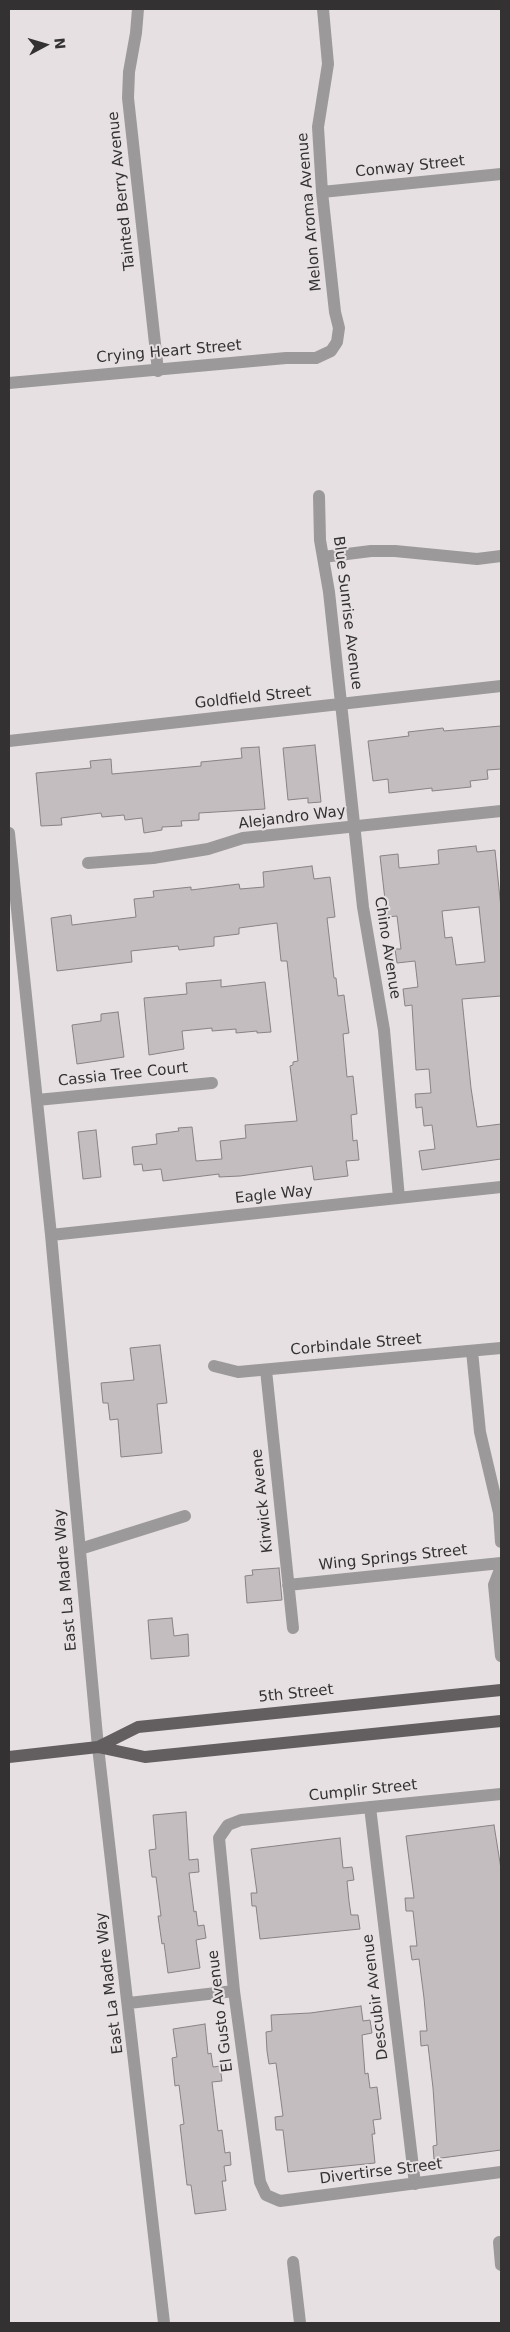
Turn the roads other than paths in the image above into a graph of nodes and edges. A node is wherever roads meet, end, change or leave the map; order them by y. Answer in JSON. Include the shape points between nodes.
{"nodes":[{"id":1,"x":138,"y":9,"type":"edge"},
{"id":2,"x":323,"y":9,"type":"edge"},
{"id":3,"x":501,"y":174,"type":"edge"},
{"id":4,"x":322,"y":192,"type":"junction"},
{"id":5,"x":331,"y":351,"type":"joint"},
{"id":6,"x":158,"y":371,"type":"junction"},
{"id":7,"x":9,"y":384,"type":"edge"},
{"id":8,"x":319,"y":496,"type":"dead end"},
{"id":9,"x":501,"y":556,"type":"edge"},
{"id":10,"x":323,"y":557,"type":"junction"},
{"id":11,"x":501,"y":686,"type":"edge"},
{"id":12,"x":342,"y":704,"type":"junction"},
{"id":13,"x":9,"y":741,"type":"edge"},
{"id":14,"x":501,"y":810,"type":"edge"},
{"id":15,"x":355,"y":826,"type":"junction"},
{"id":16,"x":9,"y":834,"type":"edge"},
{"id":17,"x":88,"y":863,"type":"dead end"},
{"id":18,"x":212,"y":1082,"type":"dead end"},
{"id":19,"x":37,"y":1100,"type":"junction"},
{"id":20,"x":501,"y":1187,"type":"edge"},
{"id":21,"x":399,"y":1198,"type":"junction"},
{"id":22,"x":51,"y":1235,"type":"junction"},
{"id":23,"x":501,"y":1348,"type":"edge"},
{"id":24,"x":472,"y":1351,"type":"junction"},
{"id":25,"x":214,"y":1366,"type":"dead end"},
{"id":26,"x":266,"y":1370,"type":"junction"},
{"id":27,"x":185,"y":1516,"type":"dead end"},
{"id":28,"x":501,"y":1542,"type":"edge"},
{"id":29,"x":80,"y":1549,"type":"junction"},
{"id":30,"x":501,"y":1563,"type":"edge"},
{"id":31,"x":501,"y":1567,"type":"edge"},
{"id":32,"x":288,"y":1586,"type":"junction"},
{"id":33,"x":499,"y":1609,"type":"edge"},
{"id":34,"x":292,"y":1628,"type":"dead end"},
{"id":35,"x":501,"y":1656,"type":"edge"},
{"id":36,"x":501,"y":1690,"type":"edge"},
{"id":37,"x":501,"y":1721,"type":"edge"},
{"id":38,"x":98,"y":1748,"type":"junction"},
{"id":39,"x":9,"y":1757,"type":"edge"},
{"id":40,"x":501,"y":1794,"type":"edge"},
{"id":41,"x":370,"y":1807,"type":"junction"},
{"id":42,"x":228,"y":1825,"type":"joint"},
{"id":43,"x":234,"y":1991,"type":"junction"},
{"id":44,"x":129,"y":2003,"type":"junction"},
{"id":45,"x":501,"y":2172,"type":"edge"},
{"id":46,"x":415,"y":2184,"type":"junction"},
{"id":47,"x":266,"y":2195,"type":"joint"},
{"id":48,"x":499,"y":2242,"type":"dead end"},
{"id":49,"x":293,"y":2262,"type":"dead end"},
{"id":50,"x":501,"y":2265,"type":"edge"},
{"id":51,"x":164,"y":2323,"type":"edge"},
{"id":52,"x":300,"y":2323,"type":"edge"}],
"edges":[{"from":1,"to":6,"type":"street","name":"Tainted Berry Avenue","via":[[128,98]]},
{"from":2,"to":4,"type":"street","name":"Melon Aroma Avenue","via":[[328,64],[318,127]]},
{"from":3,"to":4,"type":"street","name":"Conway Street"},
{"from":4,"to":5,"type":"street","name":"Melon Aroma Avenue","via":[[339,328],[337,342]]},
{"from":5,"to":6,"type":"street","name":"Crying Heart Street","via":[[316,358]]},
{"from":6,"to":7,"type":"street","name":"Crying Heart Street"},
{"from":8,"to":10,"type":"street","name":"Blue Sunrise Avenue"},
{"from":9,"to":10,"type":"street","via":[[477,559],[387,551]]},
{"from":10,"to":12,"type":"street","name":"Blue Sunrise Avenue"},
{"from":11,"to":12,"type":"street","name":"Goldfield Street"},
{"from":12,"to":13,"type":"street","name":"Goldfield Street"},
{"from":12,"to":15,"type":"street","name":"Chino Avenue"},
{"from":14,"to":15,"type":"street","name":"Alejandro Way"},
{"from":15,"to":17,"type":"street","name":"Alejandro Way","via":[[243,838],[208,849],[154,858]]},
{"from":15,"to":21,"type":"street","name":"Chino Avenue","via":[[363,907],[384,1030]]},
{"from":16,"to":19,"type":"street","name":"East La Madre Way"},
{"from":18,"to":19,"type":"street","name":"Cassia Tree Court"},
{"from":19,"to":22,"type":"street","name":"East La Madre Way"},
{"from":20,"to":21,"type":"street","name":"Eagle Way"},
{"from":21,"to":22,"type":"street","name":"Eagle Way"},
{"from":22,"to":29,"type":"street","name":"East La Madre Way"},
{"from":23,"to":24,"type":"street","name":"Corbindale Street"},
{"from":24,"to":26,"type":"street","name":"Corbindale Street"},
{"from":24,"to":28,"type":"street","via":[[480,1432],[499,1513]]},
{"from":25,"to":26,"type":"street","name":"Corbindale Street","via":[[238,1372]]},
{"from":26,"to":32,"type":"street","name":"Kirwick Avene"},
{"from":27,"to":29,"type":"street"},
{"from":29,"to":38,"type":"street","name":"East La Madre Way"},
{"from":30,"to":32,"type":"street","name":"Wing Springs Street"},
{"from":31,"to":33,"type":"street","via":[[494,1585]]},
{"from":32,"to":34,"type":"street","name":"Kirwick Avene"},
{"from":33,"to":35,"type":"street"},
{"from":36,"to":38,"type":"main road","name":"5th Street","via":[[138,1726]]},
{"from":37,"to":38,"type":"main road","name":"5th Street","via":[[146,1757]]},
{"from":38,"to":39,"type":"main road","name":"5th Street"},
{"from":38,"to":44,"type":"street","name":"East La Madre Way"},
{"from":40,"to":41,"type":"street","name":"Cumplir Street"},
{"from":41,"to":42,"type":"street","name":"Cumplir Street","via":[[241,1820]]},
{"from":41,"to":46,"type":"street","name":"Descubir Avenue"},
{"from":42,"to":43,"type":"street","name":"El Gusto Avenue","via":[[219,1838]]},
{"from":43,"to":44,"type":"street"},
{"from":43,"to":47,"type":"street","name":"El Gusto Avenue","via":[[260,2182]]},
{"from":44,"to":51,"type":"street","name":"East La Madre Way"},
{"from":45,"to":46,"type":"street","name":"Divertirse Street"},
{"from":46,"to":47,"type":"street","name":"Divertirse Street","via":[[280,2201]]},
{"from":48,"to":50,"type":"street"},
{"from":49,"to":52,"type":"street"}]}
